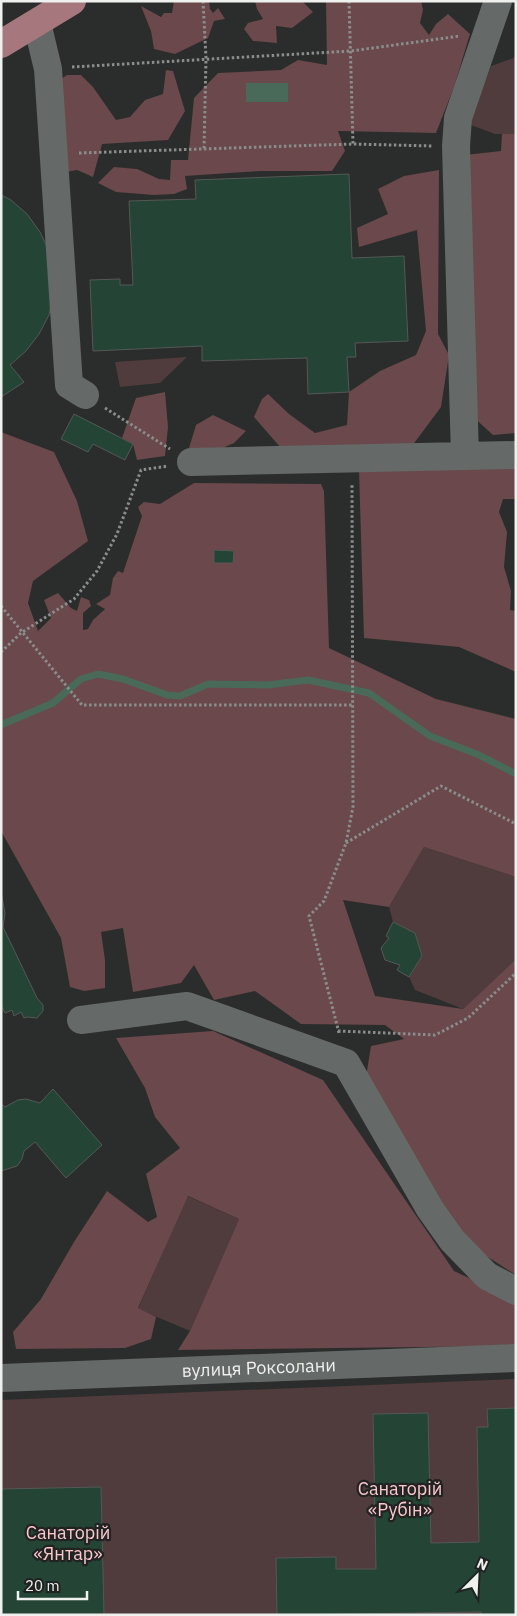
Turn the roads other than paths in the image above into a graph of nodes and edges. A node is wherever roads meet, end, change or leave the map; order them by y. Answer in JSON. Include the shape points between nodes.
{"nodes":[{"id":1,"x":72,"y":1,"type":"edge"},
{"id":2,"x":498,"y":1,"type":"edge"},
{"id":3,"x":37,"y":23,"type":"junction"},
{"id":4,"x":1,"y":44,"type":"edge"},
{"id":5,"x":85,"y":395,"type":"road end"},
{"id":6,"x":516,"y":455,"type":"edge"},
{"id":7,"x":465,"y":456,"type":"junction"},
{"id":8,"x":191,"y":462,"type":"road end"},
{"id":9,"x":81,"y":1020,"type":"dead end"},
{"id":10,"x":516,"y":1292,"type":"edge"},
{"id":11,"x":516,"y":1358,"type":"edge"},
{"id":12,"x":1,"y":1378,"type":"edge"}],
"edges":[{"from":1,"to":3,"type":"main road"},
{"from":2,"to":7,"type":"street","via":[[458,118],[456,146]]},
{"from":3,"to":4,"type":"main road"},
{"from":3,"to":5,"type":"street","via":[[48,69],[69,385]]},
{"from":6,"to":7,"type":"street"},
{"from":7,"to":8,"type":"street"},
{"from":9,"to":10,"type":"street","via":[[187,1006],[346,1063],[430,1209],[452,1240],[487,1276]]},
{"from":11,"to":12,"type":"street","name":"вулиця Роксолани"}]}
